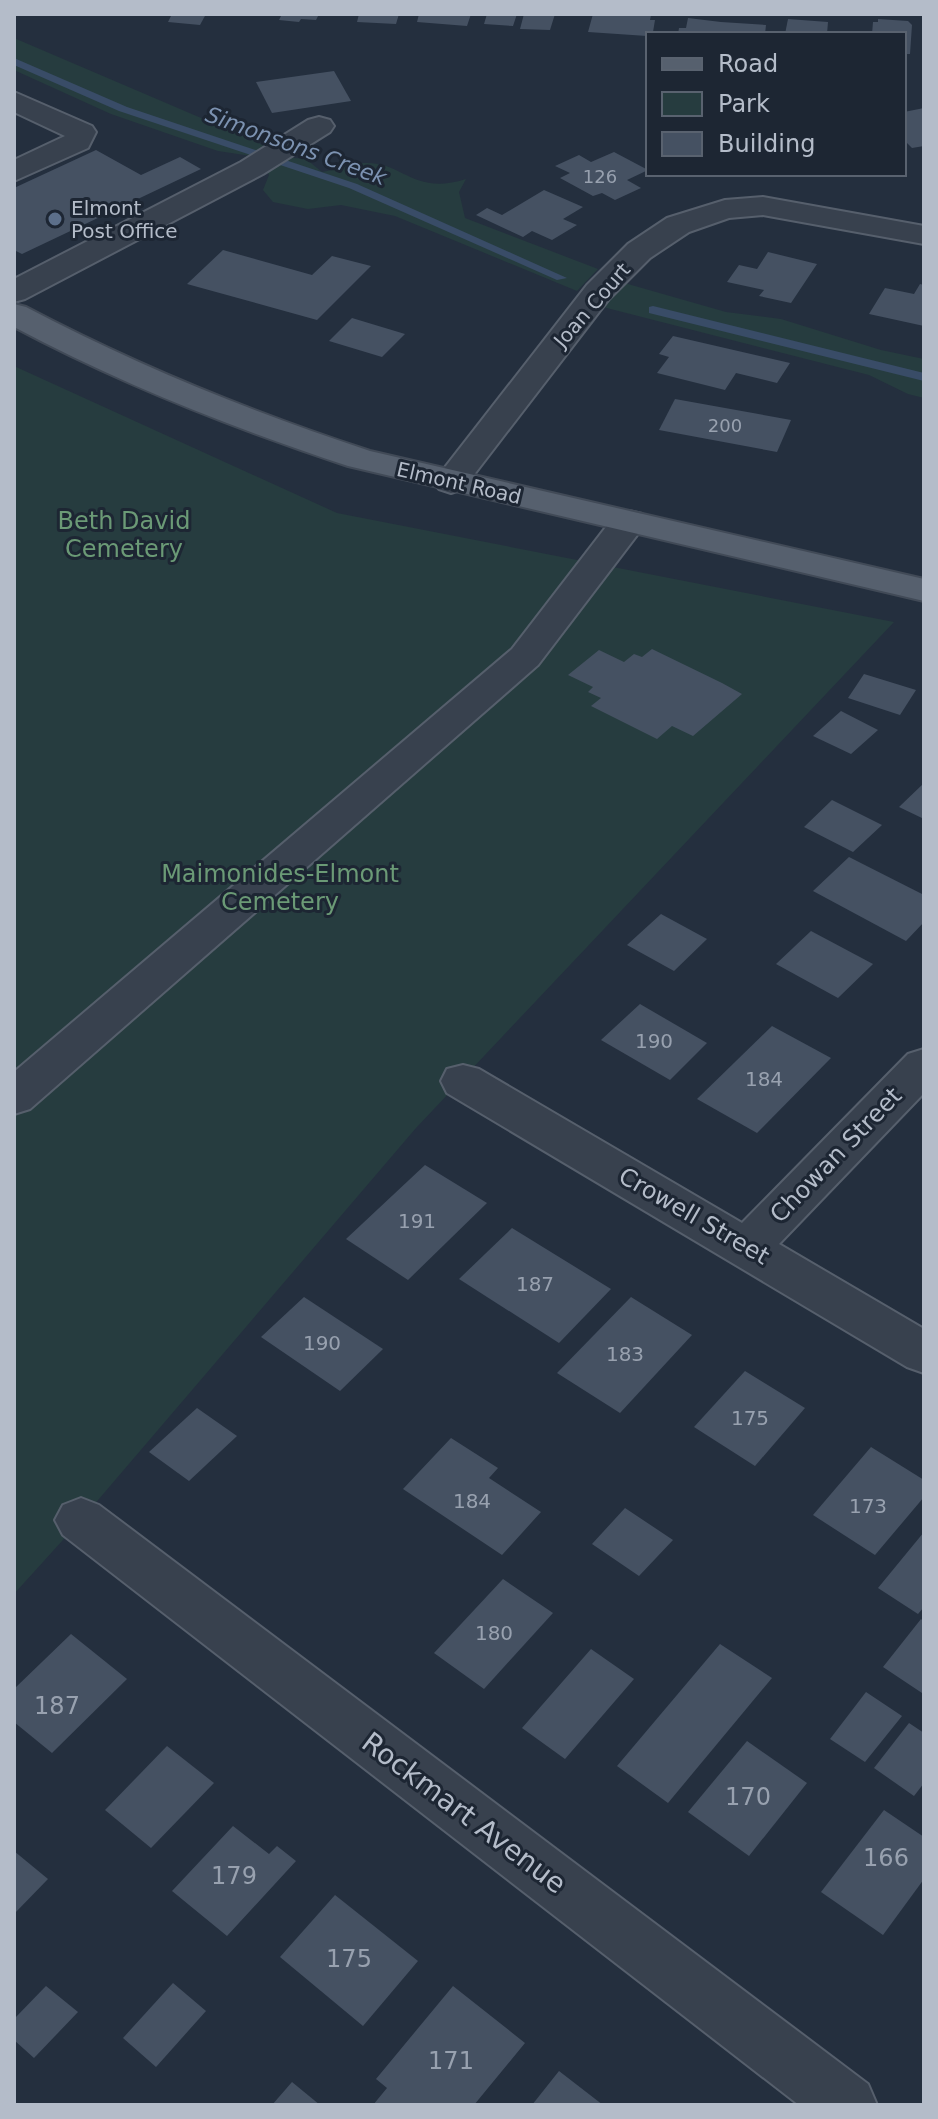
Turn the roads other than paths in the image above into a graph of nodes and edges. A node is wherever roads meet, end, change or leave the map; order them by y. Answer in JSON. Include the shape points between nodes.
{"nodes":[{"id":1,"x":14,"y":101,"type":"edge"},
{"id":2,"x":319,"y":126,"type":"dead end"},
{"id":3,"x":14,"y":172,"type":"edge"},
{"id":4,"x":924,"y":235,"type":"edge"},
{"id":5,"x":14,"y":292,"type":"edge"},
{"id":6,"x":14,"y":314,"type":"edge"},
{"id":7,"x":451,"y":482,"type":"junction"},
{"id":8,"x":629,"y":522,"type":"junction"},
{"id":9,"x":924,"y":590,"type":"edge"},
{"id":10,"x":924,"y":1065,"type":"edge"},
{"id":11,"x":463,"y":1081,"type":"dead end"},
{"id":12,"x":14,"y":1097,"type":"edge"},
{"id":13,"x":748,"y":1246,"type":"junction"},
{"id":14,"x":924,"y":1353,"type":"edge"},
{"id":15,"x":81,"y":1520,"type":"dead end"},
{"id":16,"x":847,"y":2105,"type":"edge"}],
"edges":[{"from":1,"to":3,"type":"street","via":[[81,132],[77,142]]},
{"from":2,"to":5,"type":"street","via":[[252,168]]},
{"from":4,"to":7,"type":"street","name":"Joan Court","via":[[763,206],[725,209],[678,225],[639,251],[598,292]]},
{"from":6,"to":7,"type":"main road","name":"Elmont Road","via":[[97,358],[272,430]]},
{"from":7,"to":8,"type":"main road","name":"Elmont Road"},
{"from":8,"to":9,"type":"main road","name":"Elmont Road"},
{"from":8,"to":12,"type":"street","via":[[525,657]]},
{"from":10,"to":13,"type":"street","name":"Chowan Street"},
{"from":11,"to":13,"type":"street","name":"Crowell Street"},
{"from":13,"to":14,"type":"street","name":"Crowell Street"},
{"from":15,"to":16,"type":"street","name":"Rockmart Avenue"}]}
